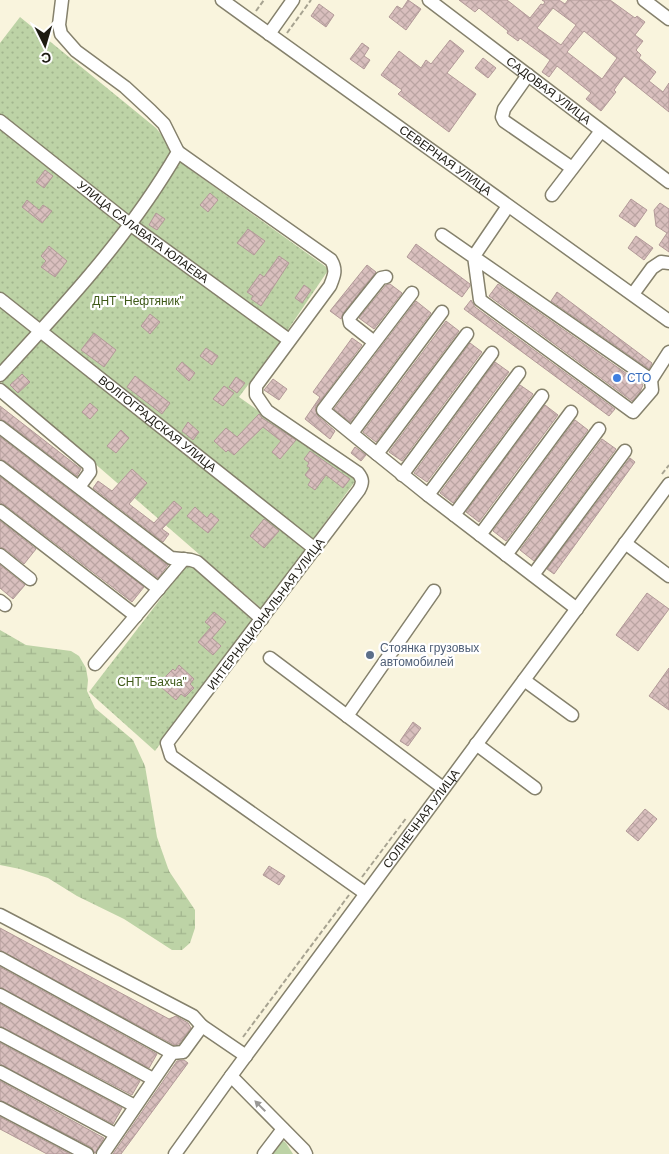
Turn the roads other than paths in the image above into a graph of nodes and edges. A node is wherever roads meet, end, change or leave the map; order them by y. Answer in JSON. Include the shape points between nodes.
{"nodes":[{"id":1,"x":62,"y":0,"type":"edge"},
{"id":2,"x":222,"y":0,"type":"edge"},
{"id":3,"x":293,"y":0,"type":"edge"},
{"id":4,"x":429,"y":0,"type":"edge"},
{"id":5,"x":644,"y":0,"type":"edge"},
{"id":6,"x":667,"y":14,"type":"edge"},
{"id":7,"x":269,"y":34,"type":"junction"},
{"id":8,"x":528,"y":75,"type":"junction"},
{"id":9,"x":0,"y":121,"type":"edge"},
{"id":10,"x":601,"y":131,"type":"junction"},
{"id":11,"x":178,"y":152,"type":"junction"},
{"id":12,"x":572,"y":168,"type":"junction"},
{"id":13,"x":669,"y":182,"type":"edge"},
{"id":14,"x":552,"y":195,"type":"dead end"},
{"id":15,"x":508,"y":206,"type":"junction"},
{"id":16,"x":131,"y":225,"type":"junction"},
{"id":17,"x":442,"y":235,"type":"dead end"},
{"id":18,"x":474,"y":256,"type":"junction"},
{"id":19,"x":669,"y":263,"type":"edge"},
{"id":20,"x":386,"y":276,"type":"dead end"},
{"id":21,"x":412,"y":293,"type":"dead end"},
{"id":22,"x":632,"y":294,"type":"junction"},
{"id":23,"x":0,"y":299,"type":"edge"},
{"id":24,"x":442,"y":312,"type":"dead end"},
{"id":25,"x":669,"y":321,"type":"edge"},
{"id":26,"x":41,"y":332,"type":"junction"},
{"id":27,"x":468,"y":334,"type":"dead end"},
{"id":28,"x":289,"y":340,"type":"junction"},
{"id":29,"x":374,"y":342,"type":"junction"},
{"id":30,"x":669,"y":352,"type":"edge"},
{"id":31,"x":492,"y":353,"type":"dead end"},
{"id":32,"x":519,"y":373,"type":"dead end"},
{"id":33,"x":0,"y":375,"type":"edge"},
{"id":34,"x":651,"y":380,"type":"junction"},
{"id":35,"x":0,"y":390,"type":"edge"},
{"id":36,"x":542,"y":396,"type":"dead end"},
{"id":37,"x":571,"y":412,"type":"dead end"},
{"id":38,"x":0,"y":427,"type":"edge"},
{"id":39,"x":599,"y":429,"type":"dead end"},
{"id":40,"x":352,"y":433,"type":"junction"},
{"id":41,"x":626,"y":451,"type":"dead end"},
{"id":42,"x":378,"y":454,"type":"junction"},
{"id":43,"x":0,"y":467,"type":"edge"},
{"id":44,"x":402,"y":475,"type":"junction"},
{"id":45,"x":669,"y":484,"type":"edge"},
{"id":46,"x":79,"y":487,"type":"junction"},
{"id":47,"x":428,"y":495,"type":"junction"},
{"id":48,"x":0,"y":511,"type":"edge"},
{"id":49,"x":454,"y":515,"type":"junction"},
{"id":50,"x":480,"y":535,"type":"junction"},
{"id":51,"x":625,"y":543,"type":"junction"},
{"id":52,"x":315,"y":549,"type":"junction"},
{"id":53,"x":506,"y":555,"type":"junction"},
{"id":54,"x":0,"y":556,"type":"edge"},
{"id":55,"x":184,"y":559,"type":"junction"},
{"id":56,"x":533,"y":575,"type":"junction"},
{"id":57,"x":669,"y":576,"type":"edge"},
{"id":58,"x":30,"y":579,"type":"dead end"},
{"id":59,"x":159,"y":589,"type":"junction"},
{"id":60,"x":434,"y":591,"type":"dead end"},
{"id":61,"x":577,"y":608,"type":"junction"},
{"id":62,"x":136,"y":616,"type":"junction"},
{"id":63,"x":262,"y":619,"type":"junction"},
{"id":64,"x":270,"y":658,"type":"dead end"},
{"id":65,"x":96,"y":664,"type":"dead end"},
{"id":66,"x":524,"y":680,"type":"junction"},
{"id":67,"x":572,"y":715,"type":"dead end"},
{"id":68,"x":347,"y":716,"type":"junction"},
{"id":69,"x":476,"y":744,"type":"junction"},
{"id":70,"x":444,"y":788,"type":"junction"},
{"id":71,"x":535,"y":788,"type":"dead end"},
{"id":72,"x":365,"y":894,"type":"junction"},
{"id":73,"x":0,"y":915,"type":"edge"},
{"id":74,"x":0,"y":958,"type":"edge"},
{"id":75,"x":0,"y":995,"type":"edge"},
{"id":76,"x":202,"y":1026,"type":"junction"},
{"id":77,"x":0,"y":1034,"type":"edge"},
{"id":78,"x":172,"y":1053,"type":"junction"},
{"id":79,"x":246,"y":1056,"type":"junction"},
{"id":80,"x":0,"y":1072,"type":"edge"},
{"id":81,"x":231,"y":1076,"type":"junction"},
{"id":82,"x":153,"y":1079,"type":"junction"},
{"id":83,"x":135,"y":1106,"type":"junction"},
{"id":84,"x":0,"y":1108,"type":"edge"},
{"id":85,"x":283,"y":1129,"type":"junction"},
{"id":86,"x":115,"y":1134,"type":"junction"},
{"id":87,"x":87,"y":1154,"type":"edge"},
{"id":88,"x":103,"y":1154,"type":"edge"},
{"id":89,"x":176,"y":1154,"type":"edge"},
{"id":90,"x":264,"y":1154,"type":"edge"},
{"id":91,"x":306,"y":1154,"type":"edge"}],
"edges":[{"from":1,"to":11,"type":"street","via":[[59,25],[65,39],[125,87],[164,124]]},
{"from":2,"to":7,"type":"street","name":"СЕВЕРНАЯ УЛИЦА"},
{"from":3,"to":7,"type":"street"},
{"from":4,"to":8,"type":"street","name":"САДОВАЯ УЛИЦА"},
{"from":5,"to":6,"type":"street"},
{"from":7,"to":15,"type":"street","name":"СЕВЕРНАЯ УЛИЦА"},
{"from":8,"to":10,"type":"street","name":"САДОВАЯ УЛИЦА"},
{"from":8,"to":12,"type":"street","via":[[504,109],[502,117]]},
{"from":9,"to":16,"type":"street","name":"УЛИЦА САЛАВАТА ЮЛАЕВА"},
{"from":10,"to":12,"type":"street"},
{"from":10,"to":13,"type":"street","name":"САДОВАЯ УЛИЦА"},
{"from":11,"to":16,"type":"street"},
{"from":11,"to":28,"type":"street","via":[[331,260],[335,267],[330,286]]},
{"from":12,"to":14,"type":"street"},
{"from":15,"to":18,"type":"street"},
{"from":15,"to":22,"type":"street","name":"СЕВЕРНАЯ УЛИЦА"},
{"from":16,"to":26,"type":"street"},
{"from":16,"to":28,"type":"street","name":"УЛИЦА САЛАВАТА ЮЛАЕВА"},
{"from":17,"to":18,"type":"street"},
{"from":18,"to":34,"type":"street"},
{"from":18,"to":34,"type":"street","via":[[480,300],[633,412],[652,390]]},
{"from":19,"to":22,"type":"street","via":[[660,262],[652,268]]},
{"from":20,"to":29,"type":"street","via":[[349,318],[350,324]]},
{"from":21,"to":29,"type":"street"},
{"from":22,"to":25,"type":"street","name":"СЕВЕРНАЯ УЛИЦА"},
{"from":23,"to":26,"type":"street","name":"ВОЛГОГРАДСКАЯ УЛИЦА"},
{"from":24,"to":40,"type":"street"},
{"from":26,"to":33,"type":"street"},
{"from":26,"to":52,"type":"street","name":"ВОЛГОГРАДСКАЯ УЛИЦА"},
{"from":27,"to":42,"type":"street"},
{"from":28,"to":52,"type":"street","name":"ИНТЕРНАЦИОНАЛЬНАЯ УЛИЦА","via":[[256,386],[256,395],[267,411],[362,478],[360,490]]},
{"from":29,"to":40,"type":"street","via":[[323,410]]},
{"from":30,"to":34,"type":"street"},
{"from":31,"to":44,"type":"street"},
{"from":32,"to":47,"type":"street"},
{"from":35,"to":46,"type":"street","via":[[89,465],[90,472]]},
{"from":36,"to":49,"type":"street"},
{"from":37,"to":50,"type":"street"},
{"from":38,"to":46,"type":"street"},
{"from":39,"to":53,"type":"street"},
{"from":40,"to":42,"type":"street"},
{"from":41,"to":56,"type":"street"},
{"from":42,"to":44,"type":"street"},
{"from":43,"to":59,"type":"street"},
{"from":44,"to":47,"type":"street"},
{"from":45,"to":51,"type":"street","name":"СОЛНЕЧНАЯ УЛИЦА"},
{"from":46,"to":55,"type":"street","via":[[171,558]]},
{"from":47,"to":49,"type":"street"},
{"from":48,"to":62,"type":"street"},
{"from":49,"to":50,"type":"street"},
{"from":50,"to":53,"type":"street"},
{"from":51,"to":57,"type":"street"},
{"from":51,"to":61,"type":"street","name":"СОЛНЕЧНАЯ УЛИЦА"},
{"from":52,"to":63,"type":"street","name":"ИНТЕРНАЦИОНАЛЬНАЯ УЛИЦА"},
{"from":53,"to":56,"type":"street"},
{"from":54,"to":58,"type":"street"},
{"from":55,"to":59,"type":"street"},
{"from":55,"to":63,"type":"street","via":[[198,562]]},
{"from":56,"to":61,"type":"street"},
{"from":59,"to":62,"type":"street"},
{"from":60,"to":68,"type":"street"},
{"from":61,"to":66,"type":"street","name":"СОЛНЕЧНАЯ УЛИЦА"},
{"from":62,"to":65,"type":"street"},
{"from":63,"to":72,"type":"street","name":"ИНТЕРНАЦИОНАЛЬНАЯ УЛИЦА","via":[[167,743],[171,756]]},
{"from":64,"to":68,"type":"street"},
{"from":66,"to":67,"type":"street"},
{"from":66,"to":69,"type":"street","name":"СОЛНЕЧНАЯ УЛИЦА"},
{"from":68,"to":70,"type":"street"},
{"from":69,"to":70,"type":"street","name":"СОЛНЕЧНАЯ УЛИЦА"},
{"from":69,"to":71,"type":"street"},
{"from":70,"to":72,"type":"street","name":"СОЛНЕЧНАЯ УЛИЦА"},
{"from":72,"to":79,"type":"street","name":"СОЛНЕЧНАЯ УЛИЦА"},
{"from":73,"to":76,"type":"street","via":[[193,1016]]},
{"from":74,"to":78,"type":"street"},
{"from":75,"to":82,"type":"street"},
{"from":76,"to":78,"type":"street","via":[[183,1052]]},
{"from":76,"to":79,"type":"street"},
{"from":77,"to":83,"type":"street"},
{"from":78,"to":82,"type":"street"},
{"from":79,"to":81,"type":"street","name":"СОЛНЕЧНАЯ УЛИЦА"},
{"from":80,"to":86,"type":"street"},
{"from":85,"to":81,"type":"street","one_way":true},
{"from":81,"to":89,"type":"street","name":"СОЛНЕЧНАЯ УЛИЦА"},
{"from":82,"to":83,"type":"street"},
{"from":83,"to":86,"type":"street"},
{"from":84,"to":87,"type":"street"},
{"from":85,"to":90,"type":"street"},
{"from":85,"to":91,"type":"street"},
{"from":86,"to":88,"type":"street"}]}
